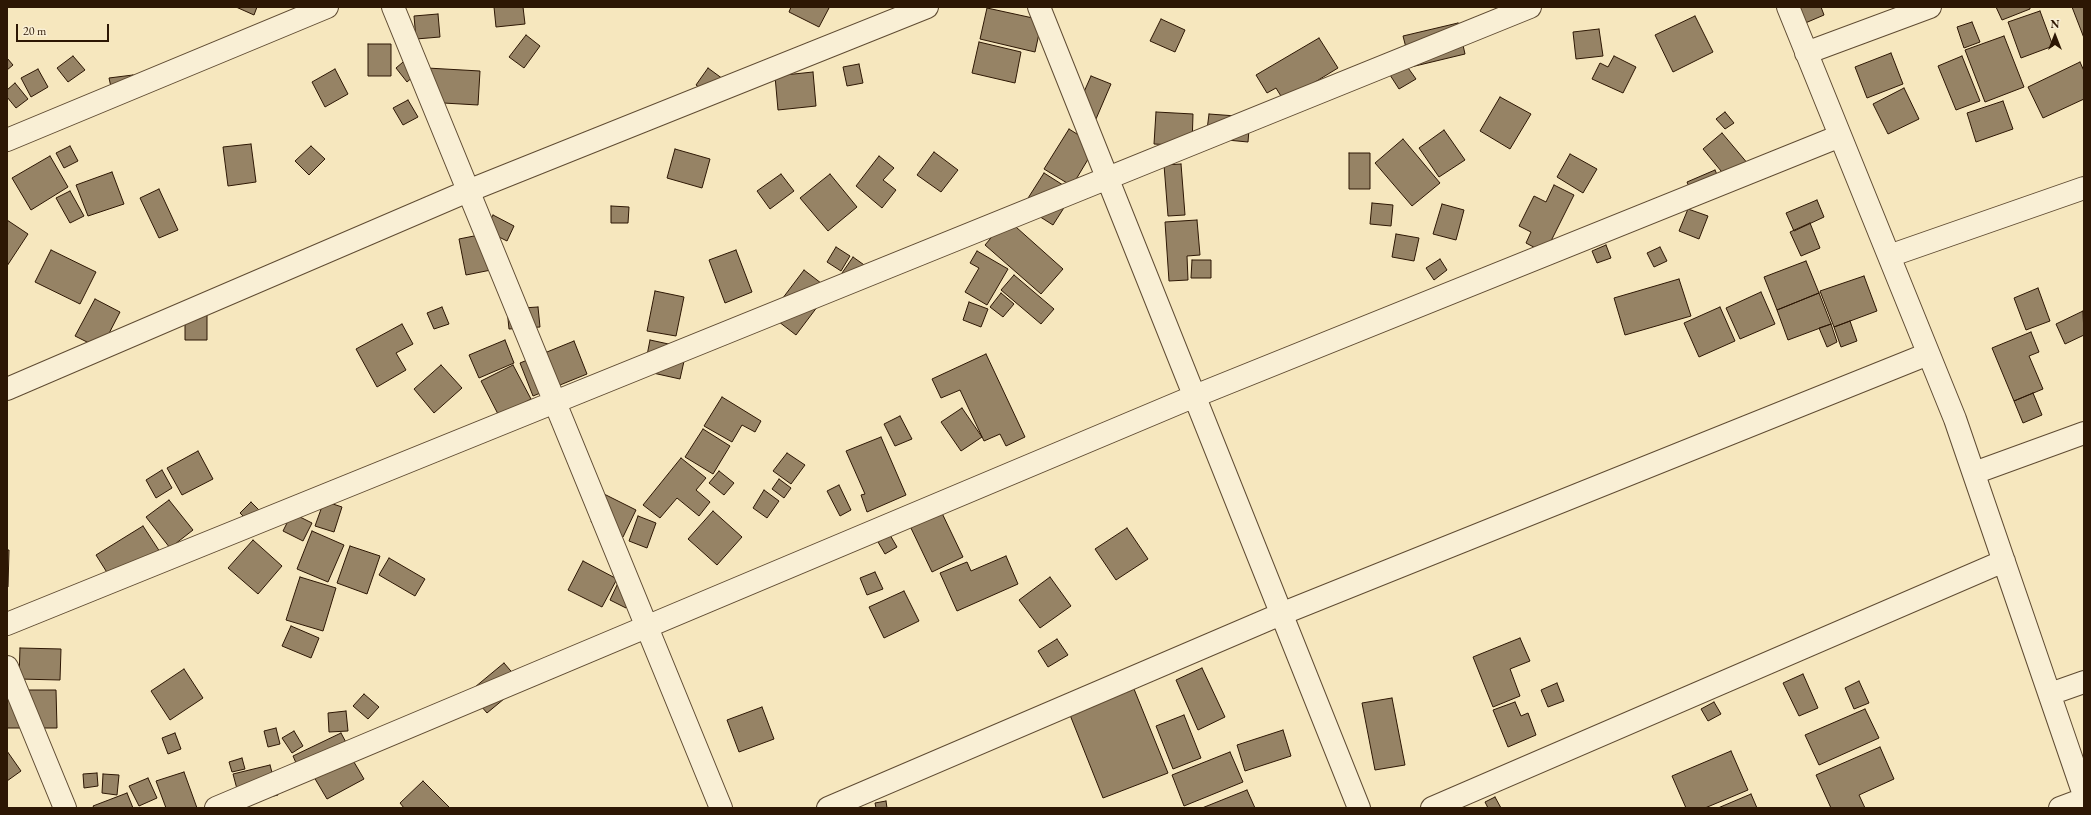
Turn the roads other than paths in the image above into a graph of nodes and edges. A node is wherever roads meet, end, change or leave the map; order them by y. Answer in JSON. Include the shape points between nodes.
{"nodes":[{"id":1,"x":327,"y":7,"type":"edge"},
{"id":2,"x":393,"y":7,"type":"edge"},
{"id":3,"x":927,"y":7,"type":"edge"},
{"id":4,"x":1039,"y":7,"type":"edge"},
{"id":5,"x":1530,"y":7,"type":"edge"},
{"id":6,"x":1788,"y":7,"type":"edge"},
{"id":7,"x":1930,"y":7,"type":"edge"},
{"id":8,"x":1806,"y":52,"type":"junction"},
{"id":9,"x":1840,"y":136,"type":"junction"},
{"id":10,"x":7,"y":140,"type":"edge"},
{"id":11,"x":2084,"y":188,"type":"edge"},
{"id":12,"x":468,"y":191,"type":"junction"},
{"id":13,"x":1889,"y":256,"type":"junction"},
{"id":14,"x":1928,"y":354,"type":"junction"},
{"id":15,"x":7,"y":389,"type":"edge"},
{"id":16,"x":1195,"y":396,"type":"junction"},
{"id":17,"x":2084,"y":433,"type":"edge"},
{"id":18,"x":1974,"y":474,"type":"junction"},
{"id":19,"x":2004,"y":562,"type":"junction"},
{"id":20,"x":1281,"y":614,"type":"junction"},
{"id":21,"x":7,"y":624,"type":"edge"},
{"id":22,"x":647,"y":627,"type":"junction"},
{"id":23,"x":7,"y":667,"type":"edge"},
{"id":24,"x":2084,"y":682,"type":"edge"},
{"id":25,"x":2050,"y":694,"type":"junction"},
{"id":26,"x":2084,"y":795,"type":"edge"},
{"id":27,"x":2084,"y":799,"type":"edge"},
{"id":28,"x":65,"y":808,"type":"edge"},
{"id":29,"x":216,"y":808,"type":"edge"},
{"id":30,"x":721,"y":808,"type":"edge"},
{"id":31,"x":828,"y":808,"type":"edge"},
{"id":32,"x":1359,"y":808,"type":"edge"},
{"id":33,"x":1432,"y":808,"type":"edge"},
{"id":34,"x":2060,"y":808,"type":"edge"}],
"edges":[{"from":1,"to":10,"type":"street"},
{"from":2,"to":12,"type":"street"},
{"from":3,"to":12,"type":"street"},
{"from":4,"to":16,"type":"street"},
{"from":5,"to":21,"type":"street"},
{"from":6,"to":8,"type":"street"},
{"from":7,"to":8,"type":"street"},
{"from":8,"to":9,"type":"street"},
{"from":9,"to":13,"type":"street"},
{"from":9,"to":16,"type":"street"},
{"from":11,"to":13,"type":"street"},
{"from":12,"to":15,"type":"street"},
{"from":12,"to":22,"type":"street"},
{"from":13,"to":14,"type":"street"},
{"from":14,"to":18,"type":"street"},
{"from":14,"to":20,"type":"street"},
{"from":16,"to":20,"type":"street"},
{"from":16,"to":22,"type":"street"},
{"from":17,"to":18,"type":"street"},
{"from":18,"to":19,"type":"street"},
{"from":19,"to":25,"type":"street"},
{"from":19,"to":33,"type":"street"},
{"from":20,"to":31,"type":"street"},
{"from":20,"to":32,"type":"street"},
{"from":22,"to":29,"type":"street"},
{"from":22,"to":30,"type":"street"},
{"from":23,"to":28,"type":"street"},
{"from":24,"to":25,"type":"street"},
{"from":25,"to":26,"type":"street"},
{"from":27,"to":34,"type":"street"}]}
